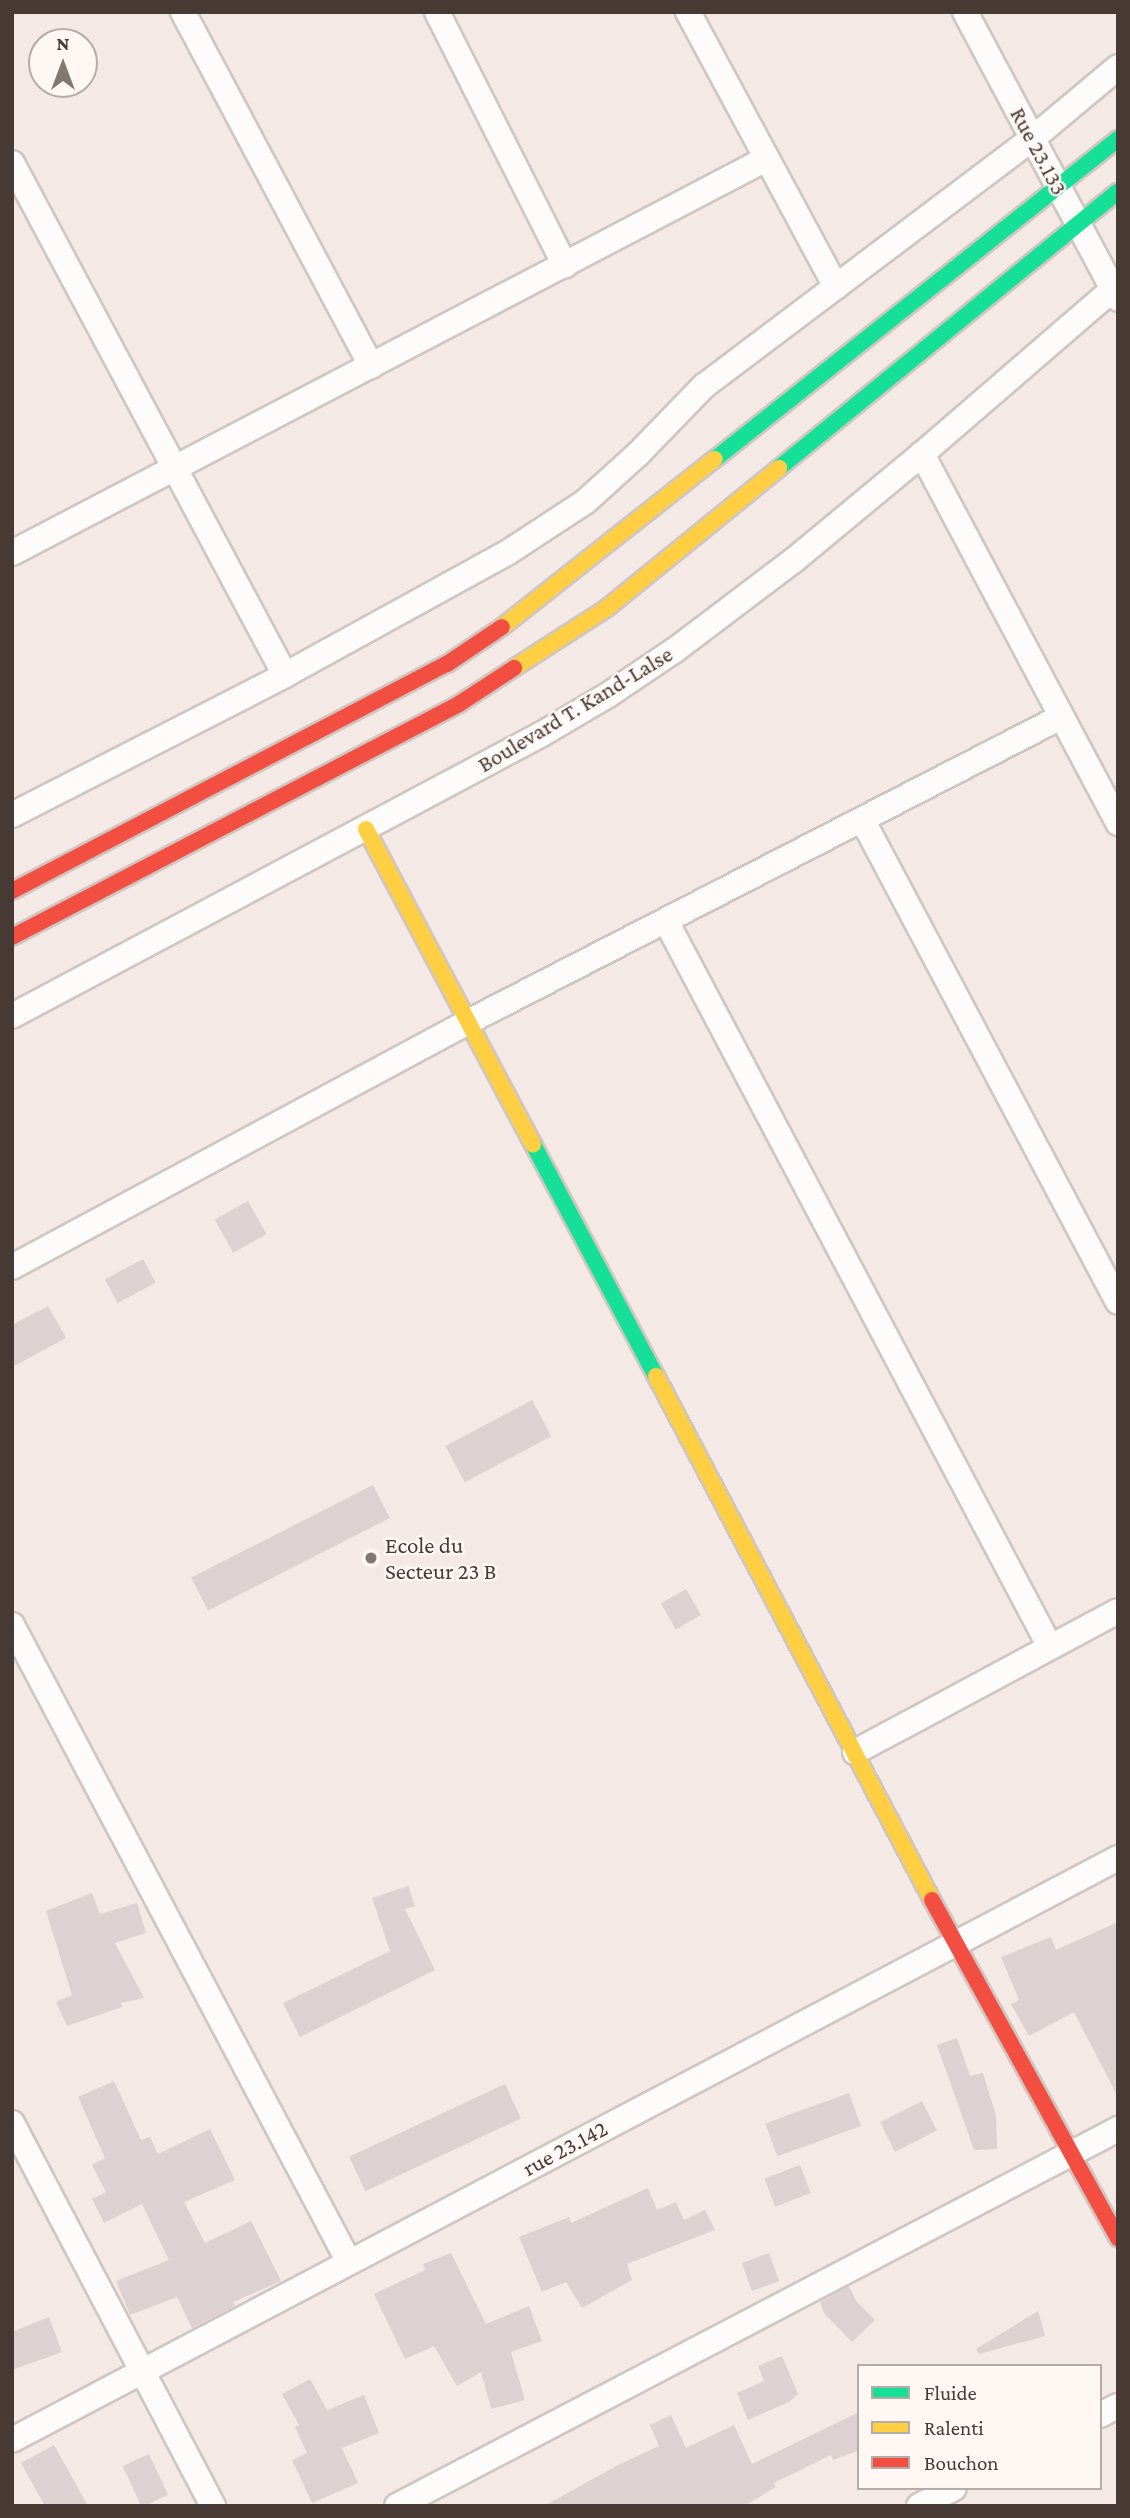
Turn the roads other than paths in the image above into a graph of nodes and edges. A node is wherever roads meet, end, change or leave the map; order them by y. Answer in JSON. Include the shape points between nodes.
{"nodes":[{"id":1,"x":183,"y":12,"type":"edge"},
{"id":2,"x":437,"y":12,"type":"edge"},
{"id":3,"x":688,"y":12,"type":"edge"},
{"id":4,"x":965,"y":12,"type":"edge"},
{"id":5,"x":1118,"y":66,"type":"edge"},
{"id":6,"x":1032,"y":139,"type":"junction"},
{"id":7,"x":1118,"y":139,"type":"edge"},
{"id":8,"x":766,"y":159,"type":"junction"},
{"id":9,"x":12,"y":163,"type":"edge"},
{"id":10,"x":1058,"y":187,"type":"junction"},
{"id":11,"x":1118,"y":192,"type":"edge"},
{"id":12,"x":1079,"y":224,"type":"junction"},
{"id":13,"x":565,"y":265,"type":"junction"},
{"id":14,"x":836,"y":287,"type":"junction"},
{"id":15,"x":1116,"y":291,"type":"edge"},
{"id":16,"x":371,"y":366,"type":"junction"},
{"id":17,"x":922,"y":454,"type":"junction"},
{"id":18,"x":175,"y":468,"type":"junction"},
{"id":19,"x":12,"y":553,"type":"edge"},
{"id":20,"x":285,"y":675,"type":"junction"},
{"id":21,"x":1061,"y":717,"type":"junction"},
{"id":22,"x":12,"y":815,"type":"edge"},
{"id":23,"x":863,"y":821,"type":"junction"},
{"id":24,"x":1118,"y":822,"type":"edge"},
{"id":25,"x":366,"y":828,"type":"junction"},
{"id":26,"x":12,"y":891,"type":"edge"},
{"id":27,"x":666,"y":921,"type":"junction"},
{"id":28,"x":12,"y":937,"type":"edge"},
{"id":29,"x":12,"y":1016,"type":"edge"},
{"id":30,"x":468,"y":1022,"type":"junction"},
{"id":31,"x":12,"y":1268,"type":"edge"},
{"id":32,"x":1118,"y":1302,"type":"edge"},
{"id":33,"x":1118,"y":1611,"type":"edge"},
{"id":34,"x":12,"y":1625,"type":"edge"},
{"id":35,"x":1050,"y":1647,"type":"junction"},
{"id":36,"x":855,"y":1752,"type":"junction"},
{"id":37,"x":1118,"y":1858,"type":"edge"},
{"id":38,"x":954,"y":1944,"type":"junction"},
{"id":39,"x":12,"y":2123,"type":"edge"},
{"id":40,"x":1118,"y":2129,"type":"edge"},
{"id":41,"x":1072,"y":2153,"type":"junction"},
{"id":42,"x":1118,"y":2238,"type":"edge"},
{"id":43,"x":349,"y":2262,"type":"junction"},
{"id":44,"x":142,"y":2369,"type":"junction"},
{"id":45,"x":1118,"y":2406,"type":"edge"},
{"id":46,"x":1102,"y":2414,"type":"edge"},
{"id":47,"x":12,"y":2440,"type":"edge"},
{"id":48,"x":950,"y":2490,"type":"edge"},
{"id":49,"x":212,"y":2506,"type":"edge"},
{"id":50,"x":397,"y":2506,"type":"edge"},
{"id":51,"x":919,"y":2506,"type":"edge"}],
"edges":[{"from":1,"to":16,"type":"street"},
{"from":2,"to":13,"type":"street"},
{"from":3,"to":8,"type":"street"},
{"from":4,"to":6,"type":"street","name":"Rue 23.133"},
{"from":5,"to":6,"type":"street"},
{"from":6,"to":10,"type":"street","name":"Rue 23.133"},
{"from":6,"to":14,"type":"street"},
{"from":7,"to":10,"type":"main road"},
{"from":8,"to":13,"type":"street"},
{"from":8,"to":14,"type":"street"},
{"from":9,"to":18,"type":"street"},
{"from":10,"to":12,"type":"street","name":"Rue 23.133"},
{"from":10,"to":26,"type":"main road","via":[[531,606],[447,664]]},
{"from":11,"to":12,"type":"main road"},
{"from":12,"to":15,"type":"street","name":"Rue 23.133"},
{"from":12,"to":28,"type":"main road","via":[[607,608],[458,704]]},
{"from":13,"to":16,"type":"street"},
{"from":14,"to":20,"type":"street","via":[[704,386],[585,502],[507,553]]},
{"from":15,"to":17,"type":"street","name":"Boulevard T. Kand-Lalse"},
{"from":16,"to":18,"type":"street"},
{"from":17,"to":21,"type":"street"},
{"from":17,"to":25,"type":"street","name":"Boulevard T. Kand-Lalse","via":[[748,596],[620,687]]},
{"from":18,"to":19,"type":"street"},
{"from":18,"to":20,"type":"street"},
{"from":20,"to":22,"type":"street"},
{"from":21,"to":23,"type":"street"},
{"from":21,"to":24,"type":"street"},
{"from":23,"to":27,"type":"street"},
{"from":23,"to":32,"type":"street"},
{"from":25,"to":29,"type":"street","name":"Boulevard T. Kand-Lalse"},
{"from":25,"to":30,"type":"main road"},
{"from":27,"to":30,"type":"street"},
{"from":27,"to":35,"type":"street"},
{"from":30,"to":31,"type":"street"},
{"from":30,"to":36,"type":"main road"},
{"from":33,"to":35,"type":"street"},
{"from":34,"to":43,"type":"street"},
{"from":35,"to":36,"type":"street"},
{"from":36,"to":38,"type":"main road"},
{"from":37,"to":38,"type":"street","name":"rue 23.142"},
{"from":38,"to":41,"type":"main road"},
{"from":38,"to":43,"type":"street","name":"rue 23.142"},
{"from":39,"to":44,"type":"street"},
{"from":40,"to":41,"type":"street"},
{"from":41,"to":42,"type":"main road"},
{"from":41,"to":50,"type":"street"},
{"from":43,"to":44,"type":"street","name":"rue 23.142"},
{"from":44,"to":47,"type":"street","name":"rue 23.142"},
{"from":44,"to":49,"type":"street"},
{"from":45,"to":46,"type":"street"},
{"from":48,"to":51,"type":"street"}]}
